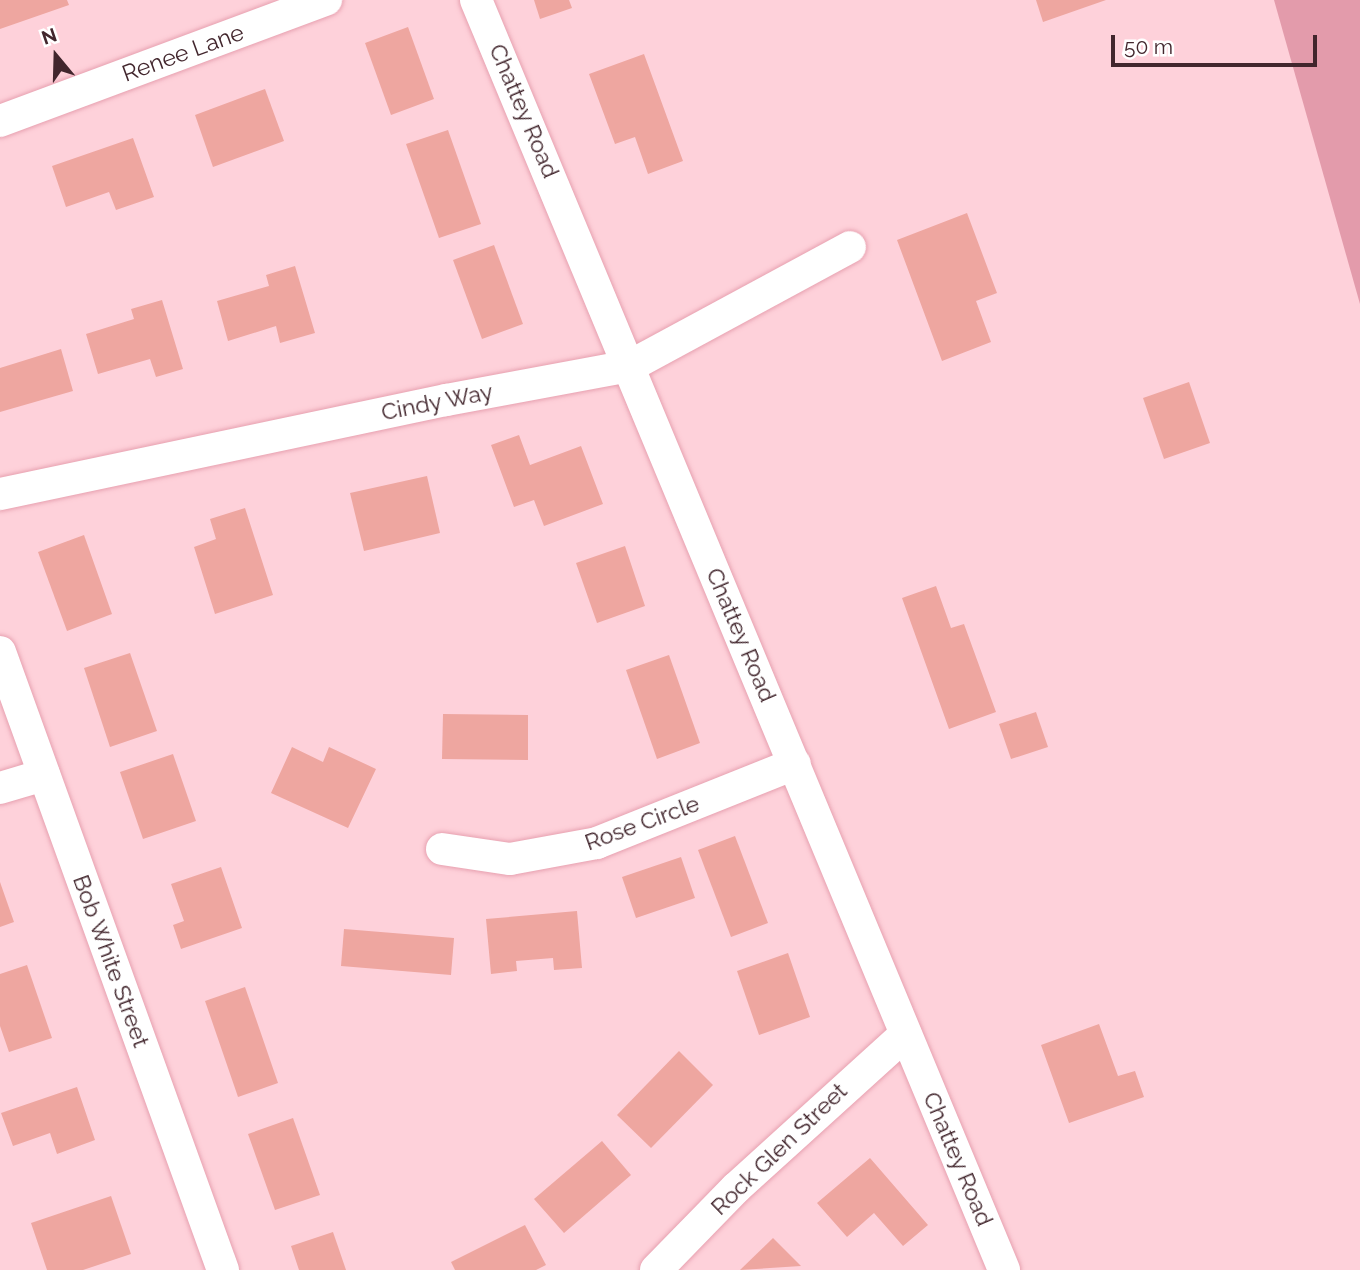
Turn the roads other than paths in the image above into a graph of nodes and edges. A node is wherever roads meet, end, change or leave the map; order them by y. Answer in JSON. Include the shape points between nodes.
{"nodes":[{"id":1,"x":326,"y":0,"type":"edge"},
{"id":2,"x":476,"y":0,"type":"edge"},
{"id":3,"x":0,"y":121,"type":"edge"},
{"id":4,"x":850,"y":247,"type":"dead end"},
{"id":5,"x":630,"y":366,"type":"junction"},
{"id":6,"x":0,"y":494,"type":"edge"},
{"id":7,"x":0,"y":652,"type":"edge"},
{"id":8,"x":795,"y":764,"type":"junction"},
{"id":9,"x":44,"y":775,"type":"junction"},
{"id":10,"x":0,"y":788,"type":"edge"},
{"id":11,"x":442,"y":849,"type":"dead end"},
{"id":12,"x":906,"y":1034,"type":"junction"},
{"id":13,"x":223,"y":1270,"type":"edge"},
{"id":14,"x":656,"y":1270,"type":"edge"},
{"id":15,"x":1004,"y":1270,"type":"edge"}],
"edges":[{"from":1,"to":3,"type":"street","name":"Renee Lane"},
{"from":2,"to":5,"type":"street","name":"Chattey Road"},
{"from":4,"to":5,"type":"street","name":"Cindy Way"},
{"from":5,"to":6,"type":"street","name":"Cindy Way","via":[[432,402]]},
{"from":5,"to":8,"type":"street","name":"Chattey Road"},
{"from":7,"to":9,"type":"street","name":"Bob White Street"},
{"from":8,"to":11,"type":"street","name":"Rose Circle","via":[[597,843],[510,859]]},
{"from":8,"to":12,"type":"street","name":"Chattey Road"},
{"from":9,"to":10,"type":"street"},
{"from":9,"to":13,"type":"street","name":"Bob White Street"},
{"from":12,"to":14,"type":"street","name":"Rock Glen Street","via":[[736,1188]]},
{"from":12,"to":15,"type":"street","name":"Chattey Road"}]}
